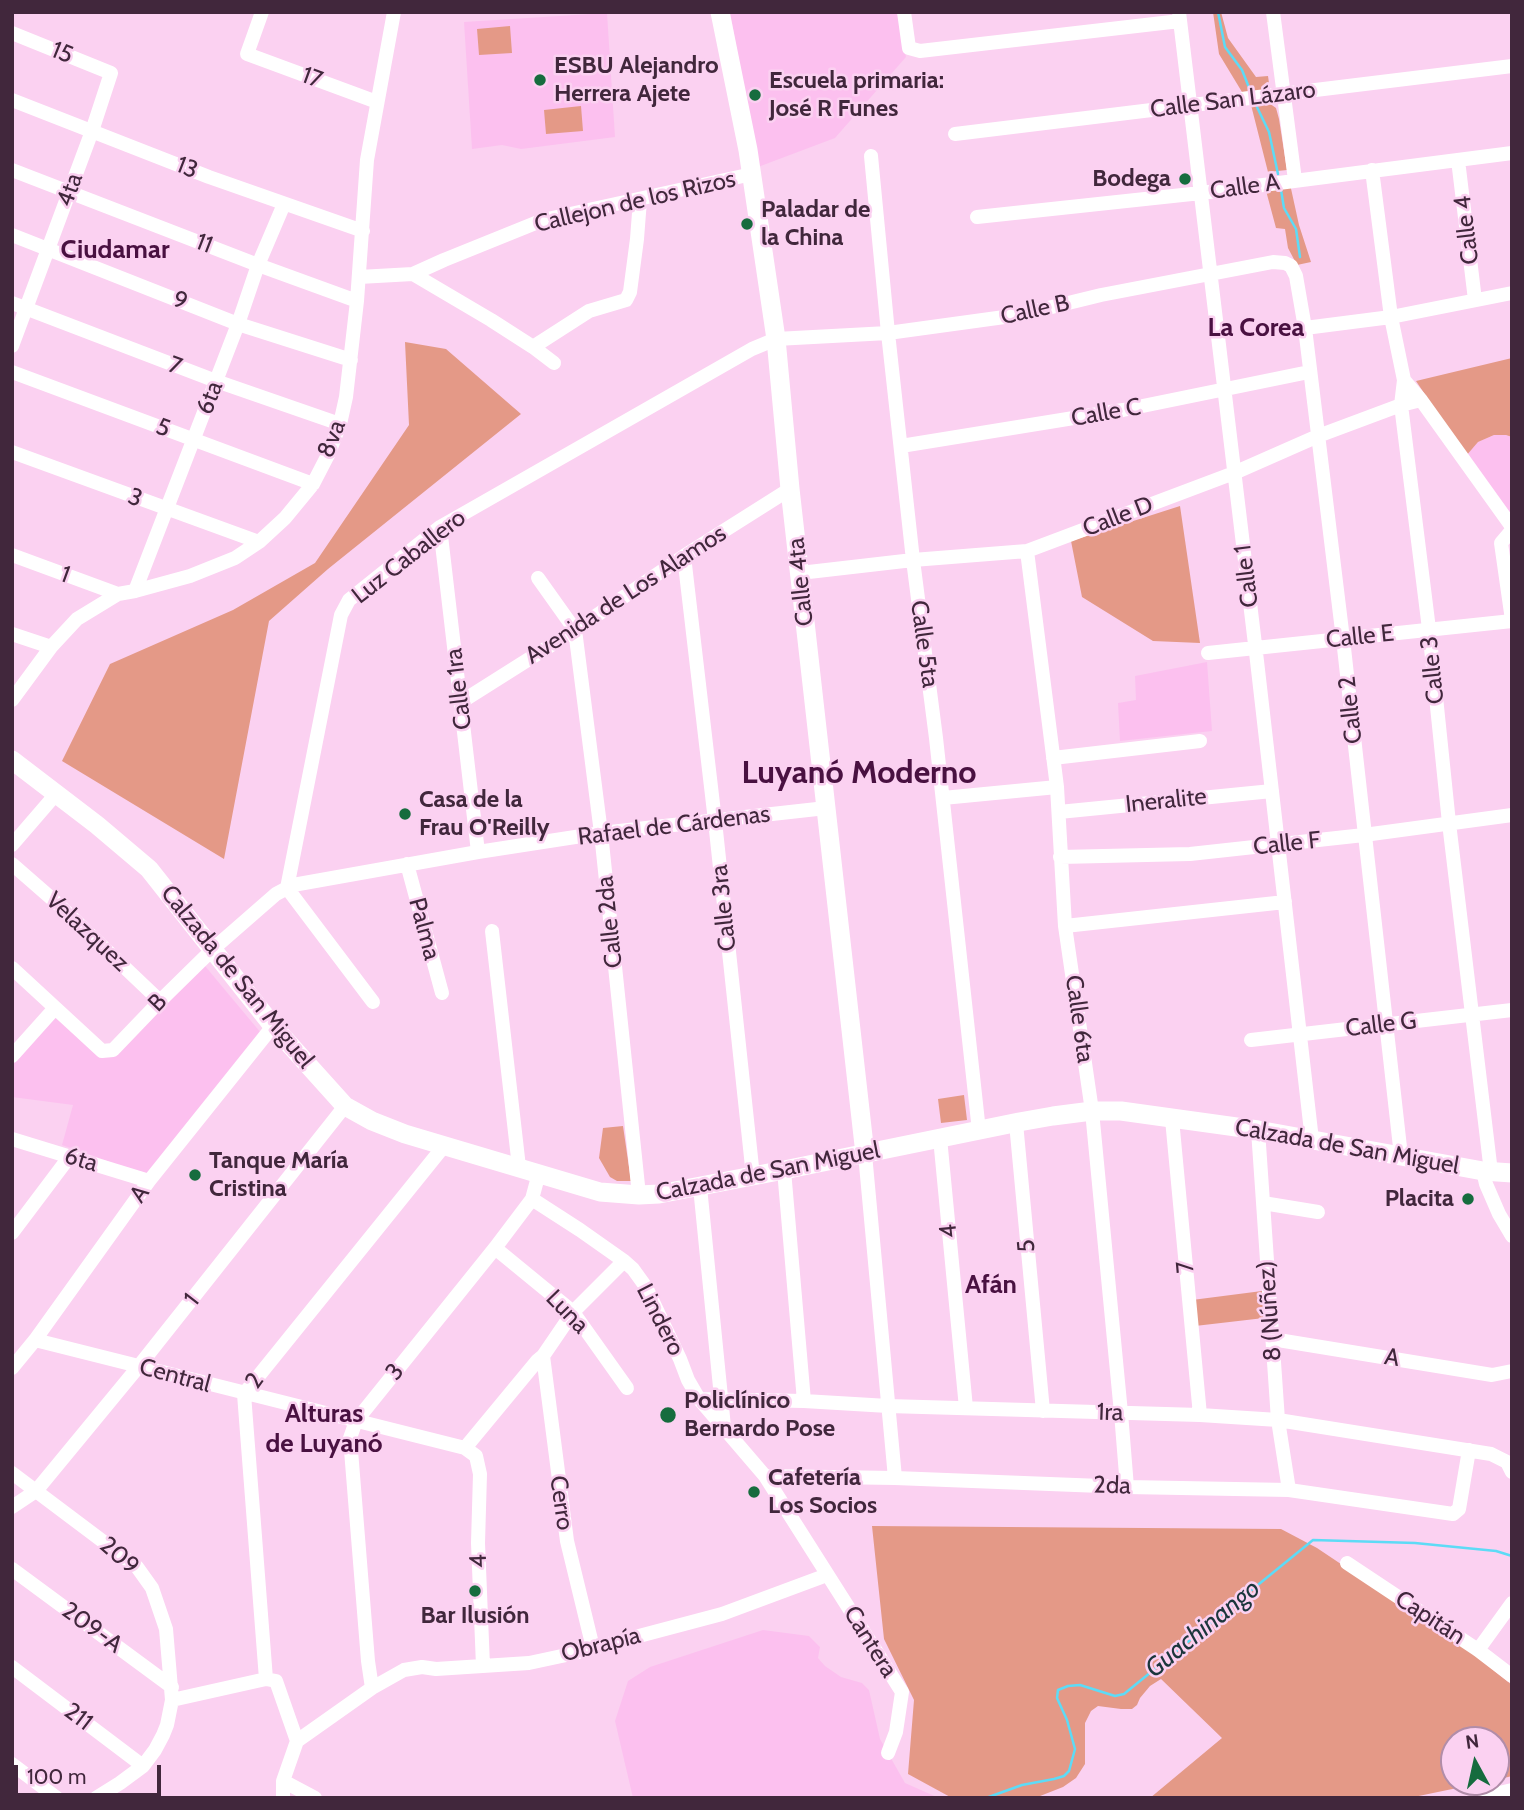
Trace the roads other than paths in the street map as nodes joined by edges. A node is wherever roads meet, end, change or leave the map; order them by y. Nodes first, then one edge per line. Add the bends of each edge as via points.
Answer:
1 (262, 12) edge
2 (394, 12) edge
3 (720, 12) edge
4 (904, 12) edge
5 (1273, 12) edge
6 (1180, 16) edge
7 (12, 33) edge
8 (1512, 66) edge
9 (111, 73) joint
10 (1284, 94) junction
11 (12, 100) edge
12 (377, 102) junction
13 (1190, 105) junction
14 (92, 131) junction
15 (955, 134) dead end
16 (1512, 153) edge
17 (871, 156) dead end
18 (1458, 160) junction
19 (12, 170) edge
20 (1372, 170) junction
21 (752, 174) junction
22 (1295, 180) junction
23 (69, 192) junction
24 (1201, 192) junction
25 (640, 200) junction
26 (284, 204) junction
27 (977, 217) dead end
28 (363, 231) junction
29 (12, 235) edge
30 (49, 249) junction
31 (258, 265) junction
32 (1291, 266) joint
33 (414, 274) junction
34 (1210, 275) junction
35 (359, 277) junction
36 (1512, 293) edge
37 (1475, 300) junction
38 (357, 301) junction
39 (12, 303) edge
40 (27, 309) junction
41 (1391, 317) junction
42 (238, 324) junction
43 (1305, 328) junction
44 (888, 332) junction
45 (776, 339) junction
46 (12, 345) edge
47 (533, 347) junction
48 (351, 360) junction
49 (554, 363) dead end
50 (12, 372) edge
51 (1309, 372) junction
52 (1404, 380) junction
53 (216, 381) junction
54 (1224, 390) junction
55 (1421, 400) junction
56 (1401, 405) junction
57 (340, 424) junction
58 (1318, 436) junction
59 (194, 440) junction
60 (901, 446) junction
61 (12, 452) edge
62 (1234, 473) junction
63 (313, 484) junction
64 (790, 489) junction
65 (167, 510) junction
66 (440, 527) junction
67 (1512, 529) edge
68 (259, 542) junction
69 (1027, 551) junction
70 (12, 555) edge
71 (684, 556) junction
72 (912, 560) junction
73 (800, 573) junction
74 (538, 578) dead end
75 (135, 591) junction
76 (118, 594) junction
77 (1512, 621) edge
78 (1429, 629) junction
79 (575, 630) junction
80 (12, 634) edge
81 (1343, 639) junction
82 (51, 647) junction
83 (1255, 649) junction
84 (1208, 653) dead end
85 (12, 700) edge
86 (461, 702) junction
87 (1200, 741) dead end
88 (1053, 758) junction
89 (12, 760) edge
90 (1057, 787) junction
91 (1272, 790) junction
92 (57, 794) junction
93 (943, 798) junction
94 (826, 808) junction
95 (1059, 812) junction
96 (1512, 815) edge
97 (715, 821) junction
98 (1449, 823) junction
99 (601, 833) junction
100 (1364, 835) junction
101 (12, 845) edge
102 (1278, 845) junction
103 (478, 852) junction
104 (1060, 857) junction
105 (12, 864) edge
106 (407, 864) junction
107 (287, 888) junction
108 (1285, 902) junction
109 (1065, 926) junction
110 (492, 931) dead end
111 (213, 949) junction
112 (12, 968) edge
113 (442, 993) dead end
114 (160, 1001) junction
115 (373, 1002) dead end
116 (55, 1008) junction
117 (1512, 1010) edge
118 (1473, 1014) junction
119 (1387, 1024) junction
120 (273, 1026) junction
121 (1300, 1035) junction
122 (1251, 1040) dead end
123 (12, 1056) edge
124 (345, 1106) junction
125 (1092, 1111) junction
126 (1172, 1119) junction
127 (1016, 1123) junction
128 (979, 1130) junction
129 (1258, 1130) junction
130 (940, 1138) junction
131 (12, 1139) edge
132 (1312, 1140) junction
133 (444, 1146) junction
134 (865, 1154) junction
135 (70, 1156) junction
136 (1401, 1156) junction
137 (519, 1167) junction
138 (784, 1170) junction
139 (1487, 1171) junction
140 (539, 1173) junction
141 (1512, 1173) edge
142 (753, 1176) junction
143 (149, 1181) junction
144 (700, 1187) junction
145 (639, 1195) junction
146 (532, 1199) junction
147 (1263, 1203) junction
148 (1318, 1212) dead end
149 (12, 1233) edge
150 (1512, 1236) edge
151 (495, 1248) junction
152 (624, 1261) junction
153 (573, 1312) junction
154 (1272, 1339) junction
155 (35, 1340) junction
156 (543, 1356) junction
157 (139, 1366) junction
158 (12, 1368) edge
159 (1512, 1371) edge
160 (627, 1388) dead end
161 (244, 1394) junction
162 (699, 1399) junction
163 (722, 1399) junction
164 (804, 1401) junction
165 (888, 1406) junction
166 (966, 1408) junction
167 (1042, 1411) junction
168 (1121, 1413) junction
169 (1200, 1415) junction
170 (1278, 1420) junction
171 (356, 1421) junction
172 (724, 1427) junction
173 (1469, 1450) junction
174 (471, 1452) junction
175 (1512, 1472) edge
176 (12, 1473) edge
177 (765, 1476) junction
178 (895, 1478) junction
179 (1127, 1487) junction
180 (1289, 1490) junction
181 (36, 1491) junction
182 (12, 1507) edge
183 (1347, 1563) dead end
184 (12, 1569) edge
185 (827, 1575) junction
186 (1512, 1603) edge
187 (593, 1648) junction
188 (1478, 1650) junction
189 (483, 1666) junction
190 (12, 1667) edge
191 (1512, 1676) edge
192 (271, 1680) junction
193 (372, 1688) junction
194 (172, 1693) junction
195 (297, 1741) junction
196 (888, 1753) dead end
197 (12, 1764) edge
198 (143, 1766) junction
199 (282, 1781) junction
200 (1512, 1790) edge
201 (57, 1798) edge
202 (96, 1798) edge
203 (283, 1798) edge
204 (315, 1798) edge
205 (1478, 1798) edge

1 - 12 street, 17 via 247,54
2 - 12 street, 8va
3 - 21 main road, Calle 4ta
4 - 6 street via 909,48 920,51
5 - 10 street
6 - 13 street, Calle 1
7 - 9 street, 15
8 - 10 street, Calle San Lázaro
9 - 14 street, 4ta
10 - 13 street, Calle San Lázaro
10 - 22 street
11 - 14 street, 13
12 - 28 street, 8va via 367,160
13 - 15 street, Calle San Lázaro
13 - 24 street, Calle 1
14 - 23 street, 4ta
14 - 26 street, 13
16 - 18 street, Calle A
17 - 44 street, Calle 5ta
18 - 20 street, Calle A
18 - 37 street, Calle 4
19 - 23 street, 11
20 - 22 street, Calle A
20 - 41 street, Calle 3
21 - 25 street, Callejon de los Rizos
21 - 45 main road, Calle 4ta
22 - 24 street, Calle A
23 - 30 street, 4ta
23 - 31 street, 11
24 - 27 street, Calle A
24 - 34 street, Calle 1
25 - 33 street, Callejon de los Rizos via 543,220
25 - 47 street via 626,300 589,311
26 - 28 street, 13
26 - 31 street, 6ta
28 - 35 street, 8va
29 - 30 street, 9
30 - 40 street, 4ta
30 - 42 street, 9
31 - 38 street, 11
31 - 42 street, 6ta
32 - 34 street, Calle B via 1273,262
32 - 43 street, Calle 2
33 - 35 street, Callejon de los Rizos
33 - 47 street
34 - 44 street, Calle B via 1019,315
34 - 54 street, Calle 1
35 - 38 street, 8va
36 - 37 street
37 - 41 street
38 - 48 street, 8va
39 - 40 street, 7
40 - 46 street, 4ta
40 - 53 street, 7
41 - 43 street
41 - 52 street, Calle 3
42 - 48 street, 9
42 - 53 street, 6ta
43 - 51 street, Calle 2
44 - 45 street, Calle B
44 - 60 street, Calle 5ta
45 - 64 main road, Calle 4ta
45 - 66 street, Luz Caballero
47 - 49 street
48 - 57 street, 8va
50 - 59 street, 5
51 - 54 street, Calle C
51 - 58 street, Calle 2
52 - 55 street
52 - 56 street, Calle 3
53 - 57 street, 7
53 - 59 street, 6ta
54 - 60 street, Calle C
54 - 62 street, Calle 1
55 - 56 street, Calle D
55 - 67 street
56 - 58 street, Calle D
56 - 78 street, Calle 3
57 - 63 street, 8va
58 - 62 street, Calle D
58 - 81 street, Calle 2
59 - 63 street, 5
59 - 65 street, 6ta
60 - 72 street, Calle 5ta
61 - 65 street, 3
62 - 69 street, Calle D
62 - 83 street, Calle 1
63 - 68 street, 8va
64 - 71 street, Avenida de Los Alamos
64 - 73 main road, Calle 4ta
65 - 68 street, 3
65 - 75 street, 6ta
66 - 86 street, Calle 1ra
66 - 107 street, Luz Caballero via 349,600 341,615
67 - 77 street via 1501,544
68 - 75 street, 8va via 235,558 190,576
69 - 72 street, Calle D
69 - 88 street, Calle 6ta
70 - 76 street, 1
71 - 79 street, Avenida de Los Alamos
71 - 97 street, Calle 3ra
72 - 73 street, Calle D
72 - 93 street, Calle 5ta
73 - 94 main road, Calle 4ta
74 - 79 street, Calle 2da
75 - 76 street, 8va
76 - 82 street, 8va via 77,619
77 - 78 street, Calle E
78 - 81 street, Calle E
78 - 98 street, Calle 3
79 - 86 street, Avenida de Los Alamos
79 - 99 street, Calle 2da
80 - 82 street
81 - 83 street, Calle E
81 - 100 street, Calle 2
82 - 85 street, 8va
83 - 84 street, Calle E
83 - 91 street, Calle 1
86 - 103 street, Calle 1ra
87 - 88 street
88 - 90 street, Calle 6ta
89 - 92 main road, Calzada de San Miguel
90 - 93 street
90 - 95 street, Calle 6ta
91 - 95 street, Ineralite
91 - 102 street, Calle 1
92 - 101 street
92 - 111 main road, Calzada de San Miguel via 149,869
93 - 128 street, Calle 5ta
94 - 97 street, Rafael de Cárdenas
94 - 134 main road, Calle 4ta
95 - 104 street, Calle 6ta
96 - 98 street, Calle F
97 - 99 street, Rafael de Cárdenas
97 - 142 street, Calle 3ra
98 - 100 street, Calle F
98 - 118 street, Calle 3
99 - 103 street, Rafael de Cárdenas
99 - 145 street, Calle 2da
100 - 102 street, Calle F
100 - 119 street, Calle 2
102 - 104 street, Calle F via 1191,854
102 - 108 street, Calle 1
103 - 106 street, Rafael de Cárdenas
104 - 109 street, Calle 6ta
105 - 114 street, Velazquez
106 - 107 street, Rafael de Cárdenas
106 - 113 street, Palma
107 - 111 street, Rafael de Cárdenas
107 - 115 street
108 - 109 street
108 - 121 street, Calle 1
109 - 125 street, Calle 6ta
110 - 137 street
111 - 114 street, B
111 - 120 main road, Calzada de San Miguel
112 - 116 street
114 - 116 street, B via 113,1050 102,1051
116 - 123 street
117 - 118 street, Calle G
118 - 119 street, Calle G
118 - 139 street, Calle 3
119 - 121 street, Calle G
119 - 136 street, Calle 2
120 - 124 main road, Calzada de San Miguel
120 - 143 street, A
121 - 122 street, Calle G
121 - 132 street, Calle 1
124 - 133 main road, Calzada de San Miguel via 383,1126
124 - 157 street, 1
125 - 126 main road, Calzada de San Miguel
125 - 127 main road, Calzada de San Miguel
125 - 168 street, Calle 6ta
126 - 129 main road, Calzada de San Miguel
126 - 169 street, 7
127 - 128 main road, Calzada de San Miguel
127 - 167 street, 5
128 - 130 main road, Calzada de San Miguel
129 - 132 main road, Calzada de San Miguel
129 - 147 street, 8 (Núñez)
130 - 134 main road, Calzada de San Miguel
130 - 166 street, 4
131 - 135 street, 6ta
132 - 136 main road, Calzada de San Miguel
133 - 137 main road, Calzada de San Miguel
133 - 161 street, 2
134 - 138 main road, Calzada de San Miguel
134 - 165 street
135 - 143 street, 6ta
135 - 149 street
136 - 139 main road, Calzada de San Miguel
137 - 140 main road, Calzada de San Miguel
138 - 142 main road, Calzada de San Miguel
138 - 164 street
139 - 141 main road, Calzada de San Miguel
139 - 150 street, Calle 3 via 1486,1184
140 - 145 main road, Calzada de San Miguel via 600,1192
140 - 146 street, 3
142 - 144 main road, Calzada de San Miguel
143 - 155 street, A
144 - 145 main road, Calzada de San Miguel
144 - 163 street
146 - 151 street, 3
146 - 152 street, Lindero
147 - 148 street
147 - 154 street, 8 (Núñez)
151 - 153 street, Luna
151 - 171 street, 3
152 - 153 street
152 - 162 street, Lindero via 646,1287
153 - 156 street
153 - 160 street, Luna
154 - 159 street, A via 1492,1375
154 - 170 street, 8 (Núñez)
155 - 157 street, Central
155 - 158 street, A
156 - 174 street
156 - 187 street, Cerro via 566,1541
157 - 161 street, Central
157 - 181 street, 1
161 - 171 street, Central
161 - 192 street, 2
162 - 163 street, 1ra
162 - 172 street, Lindero
163 - 164 street, 1ra
163 - 172 street
164 - 165 street, 1ra
165 - 166 street, 1ra
165 - 178 street
166 - 167 street, 1ra
167 - 168 street, 1ra
168 - 169 street, 1ra
168 - 179 street, Calle 6ta
169 - 170 street, 1ra
170 - 173 street, 1ra
170 - 180 street, 8 (Núñez)
171 - 174 street, Central
171 - 193 street via 350,1438
172 - 177 street, Lindero
173 - 175 street, 1ra via 1507,1462
173 - 180 street, 2da via 1460,1509 1453,1514
174 - 189 street, 4 via 480,1474
176 - 181 street
177 - 178 street, 2da
177 - 185 street, Lindero
178 - 179 street, 2da
179 - 180 street, 2da
181 - 182 street, 1
181 - 194 street, 209 via 138,1567 152,1588 166,1629
183 - 188 street, Capitán
184 - 194 street, 209-A
185 - 187 street, Obrapía via 722,1614
185 - 196 street, Cantera via 902,1692
186 - 188 street
187 - 189 street, Obrapía via 529,1663
188 - 191 street, Capitán
189 - 193 street, Obrapía via 404,1670
190 - 198 street, 211
192 - 194 street
192 - 195 street, 2
193 - 195 street, Obrapía
194 - 198 street via 167,1725
195 - 199 street
197 - 201 street
198 - 202 street
199 - 203 street
199 - 204 street
200 - 205 street

